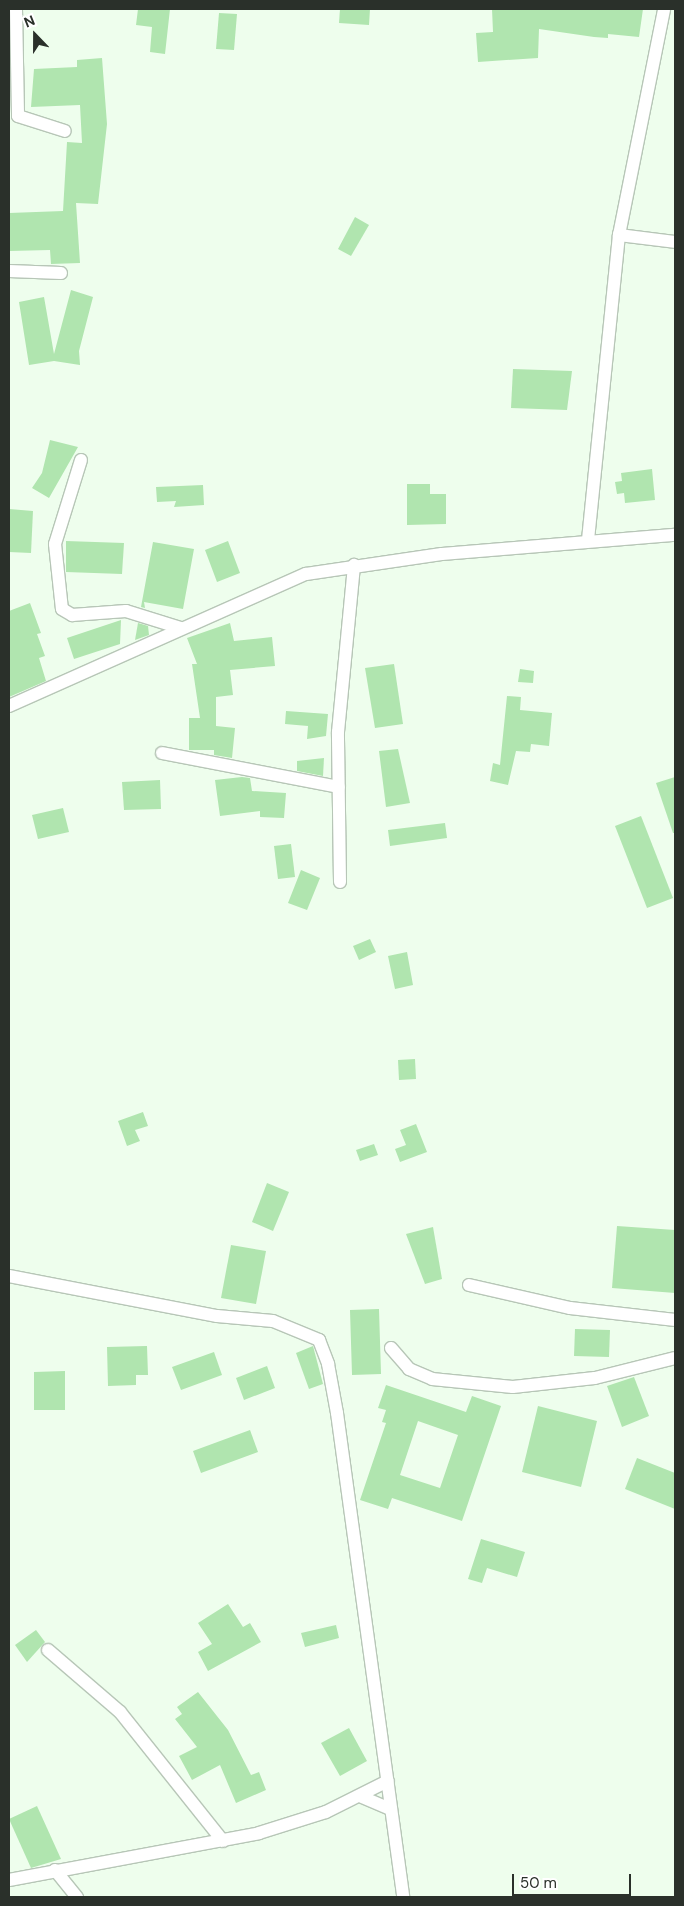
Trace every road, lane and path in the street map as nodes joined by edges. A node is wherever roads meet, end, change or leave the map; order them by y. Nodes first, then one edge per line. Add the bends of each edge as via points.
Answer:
1 (16, 9) edge
2 (664, 9) edge
3 (65, 131) dead end
4 (619, 235) junction
5 (675, 242) edge
6 (9, 271) edge
7 (61, 273) dead end
8 (81, 460) dead end
9 (675, 534) edge
10 (588, 540) junction
11 (354, 565) junction
12 (180, 628) junction
13 (9, 706) edge
14 (162, 753) dead end
15 (340, 787) junction
16 (340, 882) dead end
17 (9, 1276) edge
18 (470, 1285) dead end
19 (675, 1320) edge
20 (392, 1348) dead end
21 (675, 1358) edge
22 (48, 1650) dead end
23 (388, 1781) junction
24 (362, 1797) junction
25 (390, 1809) junction
26 (223, 1841) junction
27 (55, 1870) junction
28 (9, 1880) edge
29 (77, 1897) edge
30 (402, 1897) edge

1 - 3 street via 18,116
2 - 4 street
4 - 5 street
4 - 10 street
6 - 7 street
8 - 12 street via 55,544 62,608 72,615 142,613
9 - 10 street
10 - 11 street
11 - 12 street via 306,574
11 - 15 street via 338,732
12 - 13 street
14 - 15 street
15 - 16 street
17 - 23 street via 216,1316 273,1321 319,1340 328,1364 337,1413
18 - 19 street via 570,1308
20 - 21 street via 409,1369 432,1379 513,1387 595,1378
22 - 26 street via 120,1712
23 - 24 street
23 - 25 street
24 - 25 street
24 - 26 street
25 - 30 street
26 - 27 street
27 - 28 street
27 - 29 street

